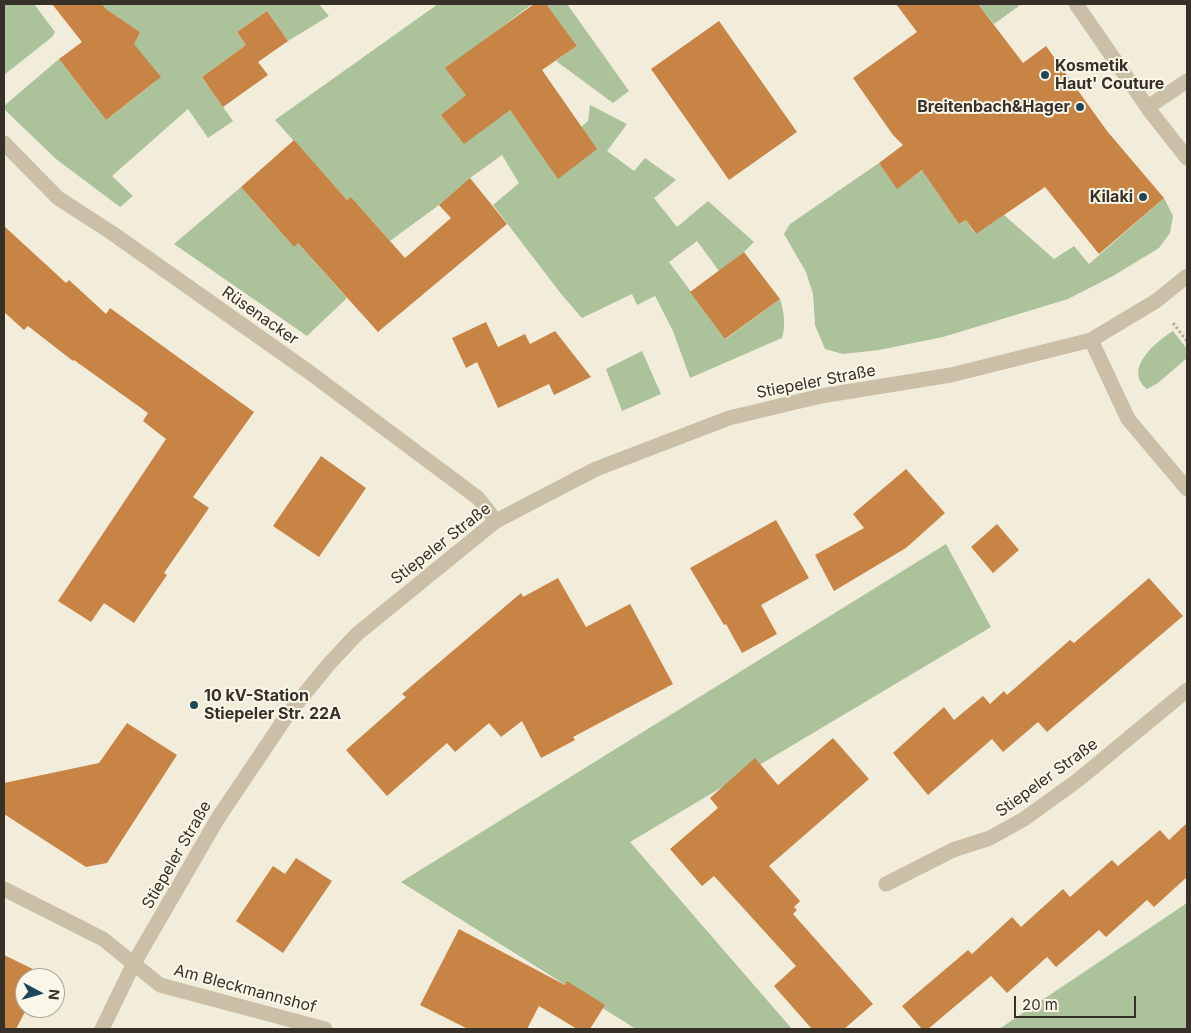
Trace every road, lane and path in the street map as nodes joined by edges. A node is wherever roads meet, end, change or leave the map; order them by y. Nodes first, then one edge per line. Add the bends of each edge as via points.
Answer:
1 (1076, 4) edge
2 (1187, 81) edge
3 (1148, 107) junction
4 (4, 143) edge
5 (1187, 158) edge
6 (1187, 276) edge
7 (1092, 340) junction
8 (1187, 489) edge
9 (496, 521) junction
10 (1187, 690) edge
11 (886, 884) dead end
12 (4, 889) edge
13 (134, 963) junction
14 (102, 1029) edge
15 (325, 1029) edge

1 - 3 street
2 - 3 street
3 - 5 street
4 - 9 street, Rüsenacker via 58,198 308,372 478,498
6 - 7 street, Stiepeler Straße via 1156,301
7 - 8 street via 1128,418
7 - 9 street, Stiepeler Straße via 950,374 821,396 729,418 596,470
9 - 13 street, Stiepeler Straße via 357,634 288,714 218,818
10 - 11 street, Stiepeler Straße via 1078,780 1024,819 990,838 953,850
12 - 13 street, Am Bleckmannshof via 103,939
13 - 14 street, Stiepeler Straße
13 - 15 street, Am Bleckmannshof via 160,985

